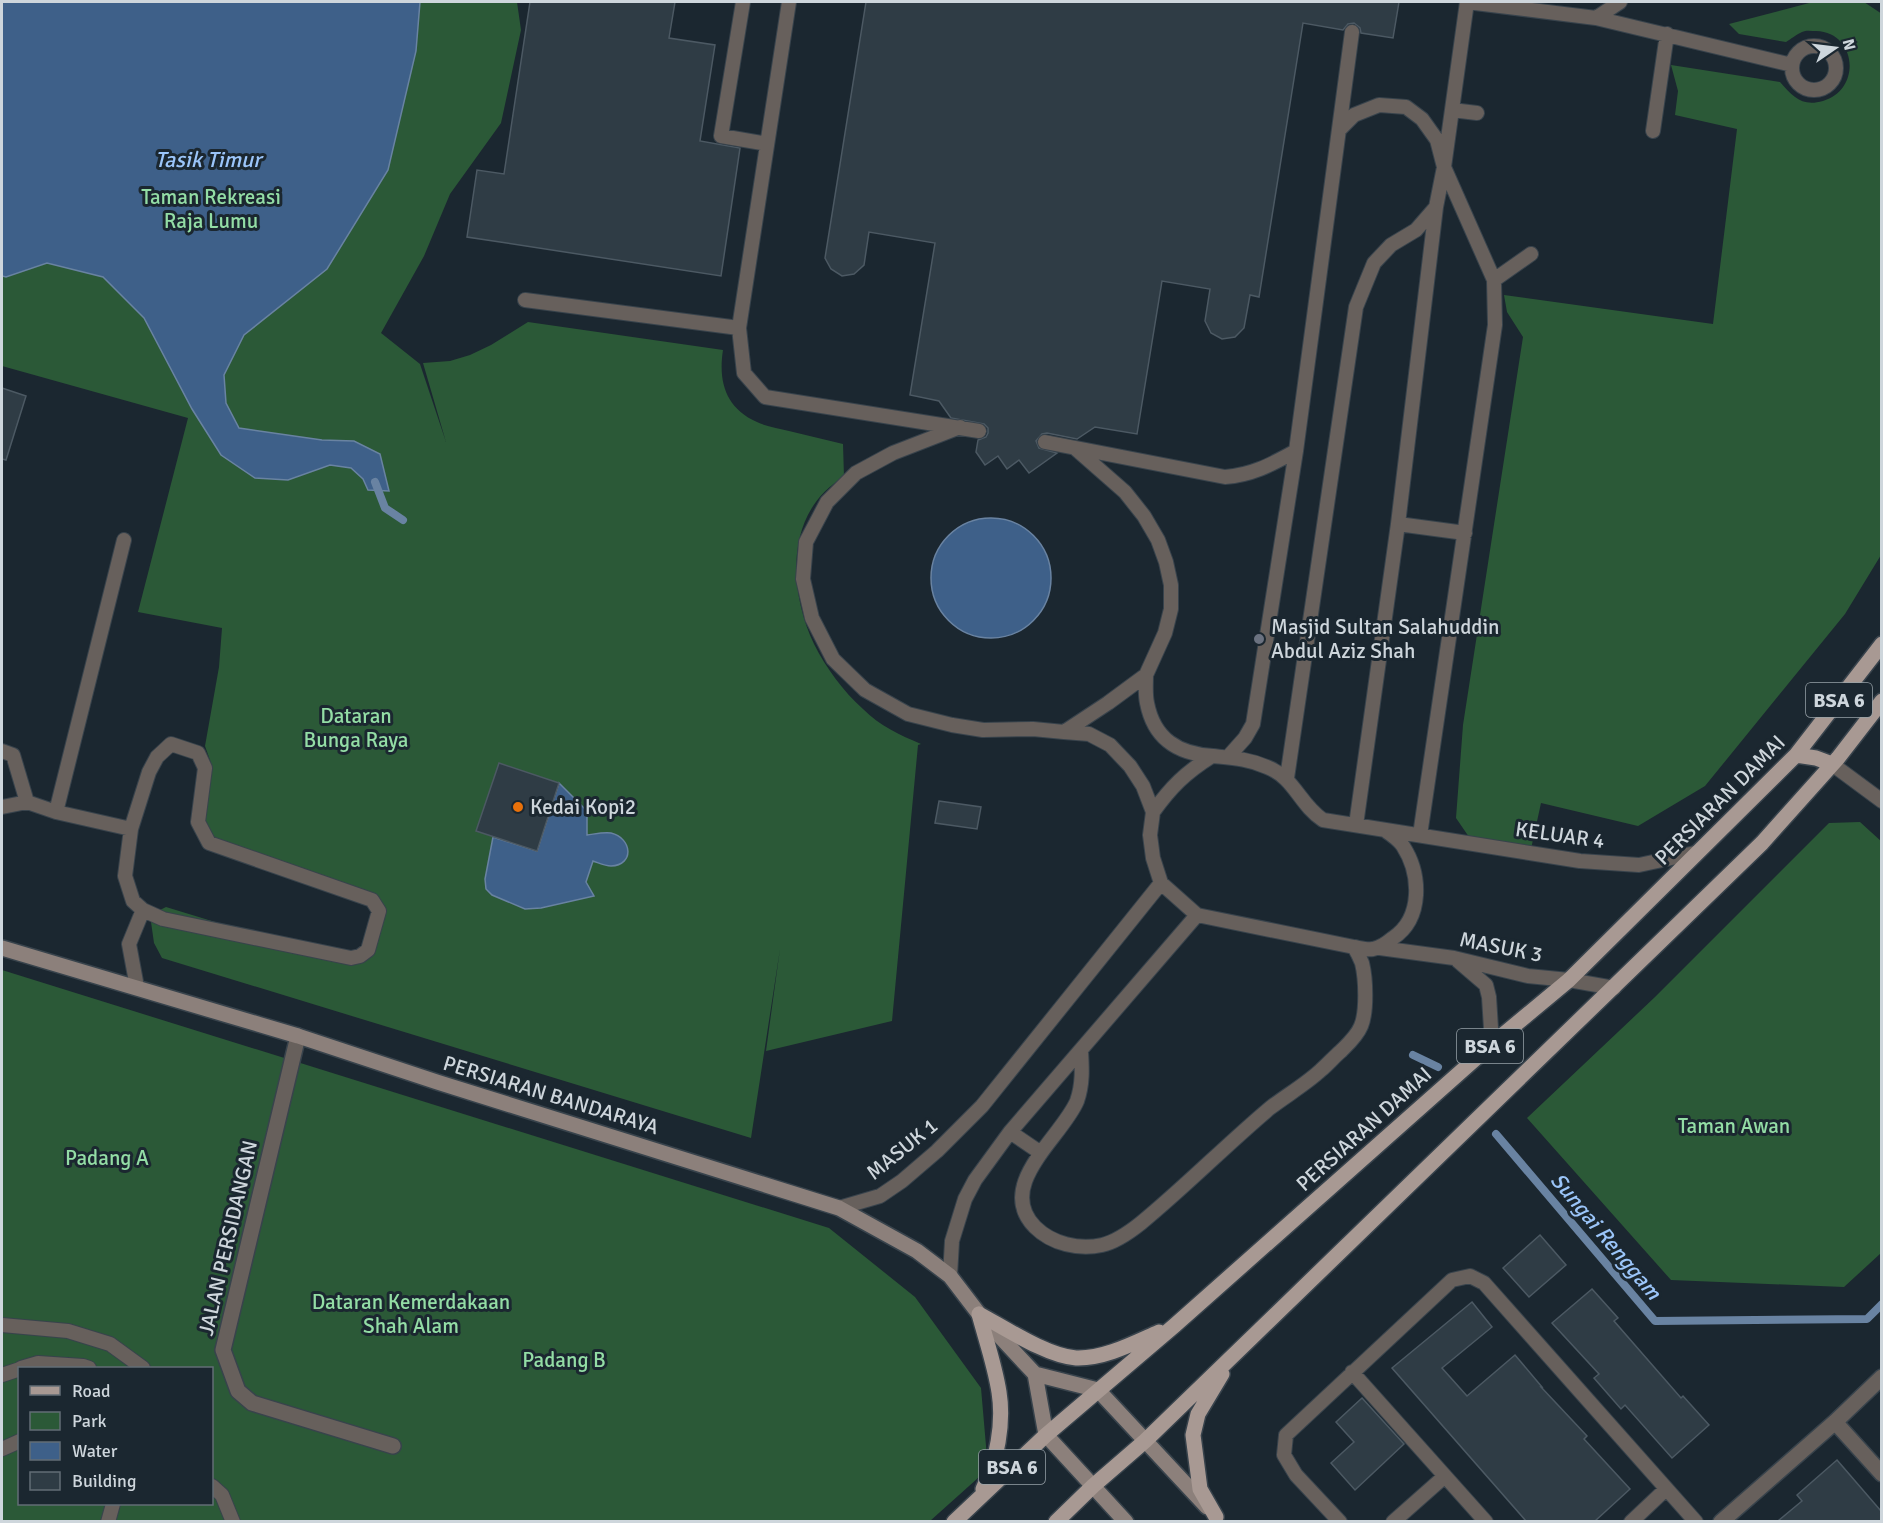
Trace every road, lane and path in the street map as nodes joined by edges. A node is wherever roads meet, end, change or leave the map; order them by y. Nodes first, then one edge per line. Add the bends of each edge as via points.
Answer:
1 (743, 2) edge
2 (789, 2) edge
3 (1467, 2) edge
4 (1620, 2) edge
5 (1596, 18) junction
6 (1352, 32) dead end
7 (1667, 34) junction
8 (1792, 65) dead end
9 (1452, 110) junction
10 (1478, 113) dead end
11 (1339, 130) junction
12 (1653, 131) dead end
13 (767, 144) junction
14 (1444, 167) junction
15 (1436, 207) junction
16 (1531, 254) dead end
17 (1494, 280) junction
18 (525, 300) dead end
19 (739, 328) junction
20 (960, 427) junction
21 (979, 431) dead end
22 (1045, 442) dead end
23 (1076, 449) junction
24 (1296, 450) junction
25 (1398, 524) junction
26 (1465, 533) junction
27 (124, 540) dead end
28 (1881, 644) edge
29 (1146, 675) junction
30 (1881, 701) edge
31 (1064, 732) junction
32 (2, 751) edge
33 (1796, 755) junction
34 (1212, 756) junction
35 (1228, 757) junction
36 (1832, 764) junction
37 (1287, 778) junction
38 (1881, 801) edge
39 (27, 802) junction
40 (2, 807) edge
41 (56, 812) junction
42 (1153, 812) junction
43 (1356, 825) junction
44 (131, 829) junction
45 (1384, 829) junction
46 (1420, 835) junction
47 (1695, 854) junction
48 (1161, 883) junction
49 (143, 910) junction
50 (1197, 915) junction
51 (1354, 947) junction
52 (2, 948) edge
53 (1380, 948) junction
54 (1454, 958) junction
55 (1569, 980) junction
56 (137, 987) junction
57 (1614, 988) junction
58 (298, 1036) junction
59 (1491, 1044) junction
60 (1081, 1051) junction
61 (1010, 1132) junction
62 (1041, 1153) junction
63 (839, 1208) junction
64 (950, 1276) junction
65 (979, 1314) junction
66 (2, 1325) edge
67 (1174, 1326) junction
68 (1232, 1356) junction
69 (26, 1367) edge
70 (86, 1367) edge
71 (141, 1367) edge
72 (18, 1370) edge
73 (1352, 1372) junction
74 (1035, 1374) junction
75 (2, 1375) edge
76 (1881, 1377) edge
77 (1098, 1390) junction
78 (1835, 1422) junction
79 (1046, 1435) junction
80 (1146, 1441) junction
81 (18, 1442) edge
82 (393, 1446) dead end
83 (2, 1449) edge
84 (1881, 1474) edge
85 (1445, 1476) junction
86 (1093, 1486) junction
87 (213, 1487) edge
88 (1666, 1489) junction
89 (978, 1499) junction
90 (112, 1505) edge
91 (1218, 1519) edge
92 (108, 1521) edge
93 (233, 1521) edge
94 (954, 1521) edge
95 (1056, 1521) edge
96 (1125, 1521) edge
97 (1340, 1521) edge
98 (1393, 1521) edge
99 (1486, 1521) edge
100 (1631, 1521) edge
101 (1696, 1521) edge
102 (1720, 1521) edge

1 - 13 lane via 721,136
2 - 13 lane
3 - 5 lane
3 - 9 lane
4 - 5 lane
5 - 7 lane
6 - 11 lane
7 - 8 lane
7 - 12 lane
9 - 10 lane
9 - 14 lane
11 - 14 lane via 1354,115 1379,105 1406,107 1422,119 1437,140
11 - 24 lane
13 - 19 lane
14 - 15 lane
14 - 17 lane
15 - 25 lane
15 - 37 lane via 1416,230 1374,263 1356,307
16 - 17 lane
17 - 26 lane via 1495,325
18 - 19 lane
19 - 20 lane via 744,373 765,397
20 - 21 lane
20 - 31 lane via 893,453 856,473 827,502 806,542 803,579 812,618 832,659 865,690 908,714 983,730
22 - 23 lane
23 - 24 lane via 1224,477 1258,471
23 - 29 lane via 1125,492 1144,516 1166,562 1171,585 1170,609 1165,633
24 - 35 lane via 1253,724
25 - 26 lane
25 - 43 lane
26 - 46 lane
27 - 41 lane
28 - 33 main road, PERSIARAN DAMAI / BSA 6
29 - 31 lane
29 - 34 lane via 1147,702 1154,724 1169,744 1185,752
30 - 36 main road, BSA 6
31 - 42 lane via 1089,734 1110,745 1130,765
32 - 39 lane via 13,755
33 - 36 main road
33 - 47 main road, PERSIARAN DAMAI / BSA 6
34 - 35 lane
34 - 42 lane via 1170,787
35 - 37 lane via 1250,760
36 - 38 lane
36 - 57 main road, BSA 6 via 1762,843
37 - 43 lane, KELUAR 4 via 1312,813 1323,820
39 - 40 lane
39 - 41 lane
41 - 44 lane
42 - 48 lane via 1150,835
43 - 45 lane, KELUAR 4
44 - 49 lane via 125,876 133,901
44 - 49 lane via 156,757 171,744 198,753 205,768 198,822 209,843 363,896 372,900 379,911 368,950 351,958 163,920
45 - 46 lane, KELUAR 4
45 - 53 lane via 1401,843 1409,857 1416,891 1409,924
46 - 47 lane, KELUAR 4 via 1580,861 1639,866
47 - 55 main road, PERSIARAN DAMAI / BSA 6
48 - 50 lane
48 - 63 lane, MASUK 1 via 982,1106 902,1181 880,1196
49 - 56 lane via 129,944
50 - 51 lane, MASUK 3
50 - 60 lane
51 - 53 lane, MASUK 3
51 - 62 lane via 1362,962 1364,1009 1361,1026 1349,1043 1140,1224 1104,1245 1064,1245 1049,1237 1029,1218 1022,1191
52 - 56 main road, PERSIARAN BANDARAYA
53 - 54 lane, MASUK 3
54 - 55 lane, MASUK 3 via 1528,976
54 - 59 lane via 1486,985
55 - 57 lane, MASUK 3
55 - 59 main road, PERSIARAN DAMAI / BSA 6
56 - 58 main road, PERSIARAN BANDARAYA
57 - 68 main road, BSA 6
58 - 63 main road, PERSIARAN BANDARAYA
58 - 82 street, JALAN PERSIDANGAN via 223,1350 238,1391 252,1403
59 - 67 main road, PERSIARAN DAMAI / BSA 6
60 - 61 lane
60 - 62 lane via 1083,1071 1077,1101
61 - 62 lane
61 - 64 lane via 965,1199 952,1241
63 - 64 main road, PERSIARAN BANDARAYA via 917,1251
64 - 65 main road, PERSIARAN BANDARAYA
65 - 67 main road via 1054,1354 1076,1358 1125,1347
65 - 74 main road, PERSIARAN BANDARAYA
65 - 89 main road via 999,1393 1000,1426 992,1471
66 - 71 lane via 68,1331 110,1344
67 - 77 main road, PERSIARAN DAMAI / BSA 6
68 - 80 main road, BSA 6
68 - 91 main road via 1198,1414 1193,1435 1200,1489
69 - 70 lane via 38,1363
72 - 75 lane
73 - 85 lane
73 - 88 lane via 1452,1280 1470,1276 1484,1283
73 - 97 lane via 1286,1435 1284,1455 1296,1475
74 - 77 main road
74 - 79 main road
76 - 78 street
77 - 79 main road, PERSIARAN DAMAI / BSA 6
77 - 80 main road
78 - 84 street
78 - 102 street
79 - 86 main road
79 - 89 main road, PERSIARAN DAMAI / BSA 6
80 - 86 main road, BSA 6
80 - 91 main road
81 - 83 lane
85 - 98 lane
85 - 99 lane
86 - 95 main road, BSA 6
86 - 96 main road
87 - 93 lane via 222,1495
88 - 100 lane
88 - 101 lane
89 - 94 main road, PERSIARAN DAMAI / BSA 6
90 - 92 lane

